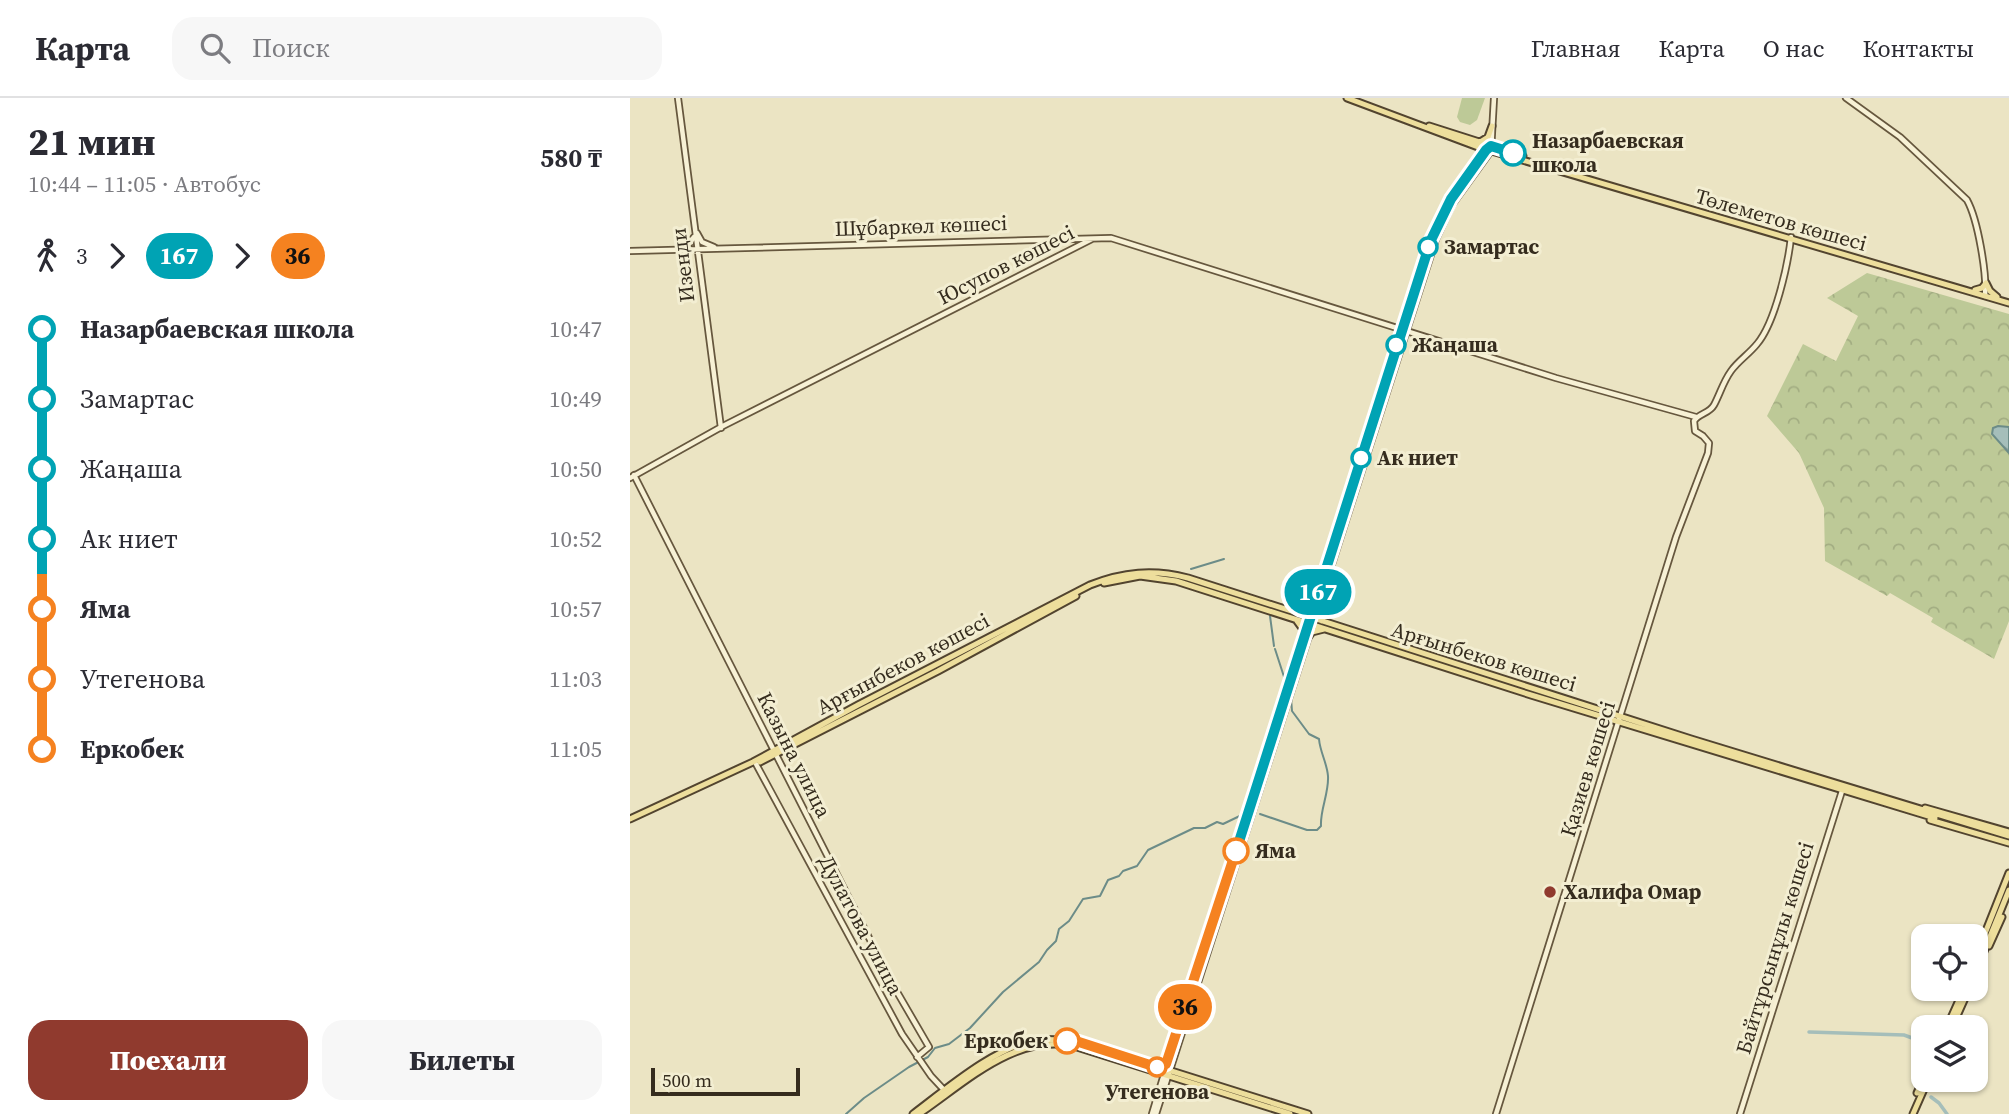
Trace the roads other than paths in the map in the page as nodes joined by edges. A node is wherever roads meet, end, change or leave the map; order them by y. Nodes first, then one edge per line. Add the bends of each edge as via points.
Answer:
1 (680, 98) edge
2 (1347, 98) edge
3 (1354, 98) edge
4 (1494, 98) edge
5 (1846, 98) edge
6 (1493, 126) junction
7 (1492, 135) junction
8 (1476, 145) junction
9 (1489, 149) junction
10 (1501, 151) junction
11 (1484, 158) junction
12 (696, 233) junction
13 (1099, 236) junction
14 (1791, 238) junction
15 (1067, 239) junction
16 (714, 248) junction
17 (1073, 248) junction
18 (682, 249) junction
19 (698, 249) junction
20 (630, 250) edge
21 (1829, 250) junction
22 (700, 266) junction
23 (1986, 283) junction
24 (1975, 290) junction
25 (1985, 295) junction
26 (1997, 297) junction
27 (2009, 302) edge
28 (1405, 329) junction
29 (1397, 345) junction
30 (1698, 416) junction
31 (721, 426) junction
32 (1370, 434) junction
33 (632, 477) edge
34 (1317, 603) junction
35 (1294, 616) junction
36 (1311, 621) junction
37 (1328, 626) junction
38 (1305, 632) junction
39 (1307, 639) junction
40 (1619, 719) junction
41 (774, 753) junction
42 (756, 764) junction
43 (1260, 783) junction
44 (1842, 791) junction
45 (1892, 803) junction
46 (630, 821) edge
47 (2009, 838) edge
48 (2009, 873) edge
49 (2009, 884) edge
50 (2009, 890) edge
51 (2009, 899) edge
52 (1988, 926) edge
53 (1988, 934) edge
54 (1988, 943) edge
55 (1988, 946) edge
56 (1108, 1054) junction
57 (917, 1057) junction
58 (1168, 1061) junction
59 (1156, 1067) junction
60 (1166, 1073) junction
61 (947, 1092) junction
62 (1920, 1092) edge
63 (1921, 1092) edge
64 (1228, 1093) junction
65 (913, 1114) edge
66 (919, 1114) edge
67 (1154, 1114) edge
68 (1290, 1114) edge
69 (1308, 1114) edge
70 (1496, 1114) edge
71 (1740, 1114) edge
72 (1911, 1114) edge

1 - 12 street, Изенди
2 - 8 main road, Төлеметов көшесі
3 - 8 main road, Төлеметов көшесі
4 - 6 street
5 - 23 street via 1900,137 1966,200
6 - 7 street
6 - 8 main road
7 - 9 street
7 - 10 main road
8 - 9 main road, Төлеметов көшесі
8 - 11 main road
9 - 10 main road, Төлеметов көшесі
9 - 11 street
10 - 11 main road
10 - 14 main road, Төлеметов көшесі
11 - 28 street via 1441,225
11 - 28 street via 1451,199 1436,227 1408,305
12 - 16 street
12 - 18 street
12 - 19 street, Изенди
13 - 15 street, Шұбаркөл көшесі
13 - 16 street, Шұбаркөл көшесі
13 - 17 street, Юсупов көшесі
13 - 28 street, Шұбаркөл көшесі via 1119,238
13 - 31 street, Юсупов көшесі
14 - 21 main road, Төлеметов көшесі
14 - 30 street via 1788,263 1766,330 1733,367 1714,406
15 - 16 street, Шұбаркөл көшесі
15 - 17 street
16 - 19 street, Шұбаркөл көшесі
16 - 22 street via 703,254
17 - 31 street, Юсупов көшесі
18 - 19 street, Шұбаркөл көшесі
18 - 20 street, Шұбаркөл көшесі
18 - 22 street
19 - 22 street, Изенди
21 - 24 main road, Төлеметов көшесі
21 - 25 main road, Төлеметов көшесі
22 - 31 street, Изенди
23 - 24 main road
23 - 25 street
23 - 26 main road
24 - 25 main road, Төлеметов көшесі
25 - 26 main road, Төлеметов көшесі
25 - 27 main road, Төлеметов көшесі
26 - 27 main road, Төлеметов көшесі
28 - 29 street
28 - 30 street, Шұбаркөл көшесі via 1556,378
29 - 32 street
29 - 32 street
30 - 40 street, Қазиев көшесі via 1693,426 1709,443 1708,453 1679,527
31 - 33 street, Юсупов көшесі
32 - 34 street
32 - 34 street
33 - 41 street, Казына улица via 693,587
34 - 35 main road
34 - 36 street
34 - 37 main road via 1319,618
35 - 36 main road, Арғынбеков көшесі
35 - 38 main road
35 - 41 main road, Арғынбеков көшесі via 1232,595 1153,577 1094,585
36 - 37 main road, Арғынбеков көшесі
36 - 38 street
36 - 39 street
37 - 39 main road
37 - 40 main road, Арғынбеков көшесі via 1468,676
38 - 43 street
39 - 43 street
40 - 44 main road, Арғынбеков көшесі
40 - 45 main road, Арғынбеков көшесі
40 - 70 street, Қазиев көшесі
41 - 42 main road
41 - 46 main road
41 - 57 street, Казына улица via 929,1047
42 - 46 main road
42 - 57 street, Дулатова улица
43 - 58 street
43 - 60 street
44 - 45 main road, Арғынбеков көшесі
44 - 71 street, Байтұрсынұлы көшесі
45 - 47 main road, Арғынбеков көшесі
48 - 52 main road
49 - 53 main road
50 - 54 main road
51 - 55 main road
56 - 59 main road
56 - 60 main road
56 - 61 main road via 1056,1043 1015,1049
57 - 61 street, Дулатова улица
58 - 59 main road
58 - 60 street
59 - 60 main road
60 - 64 main road
60 - 67 street
61 - 65 main road
61 - 66 main road
62 - 72 main road
63 - 72 main road
64 - 68 main road
64 - 69 main road

